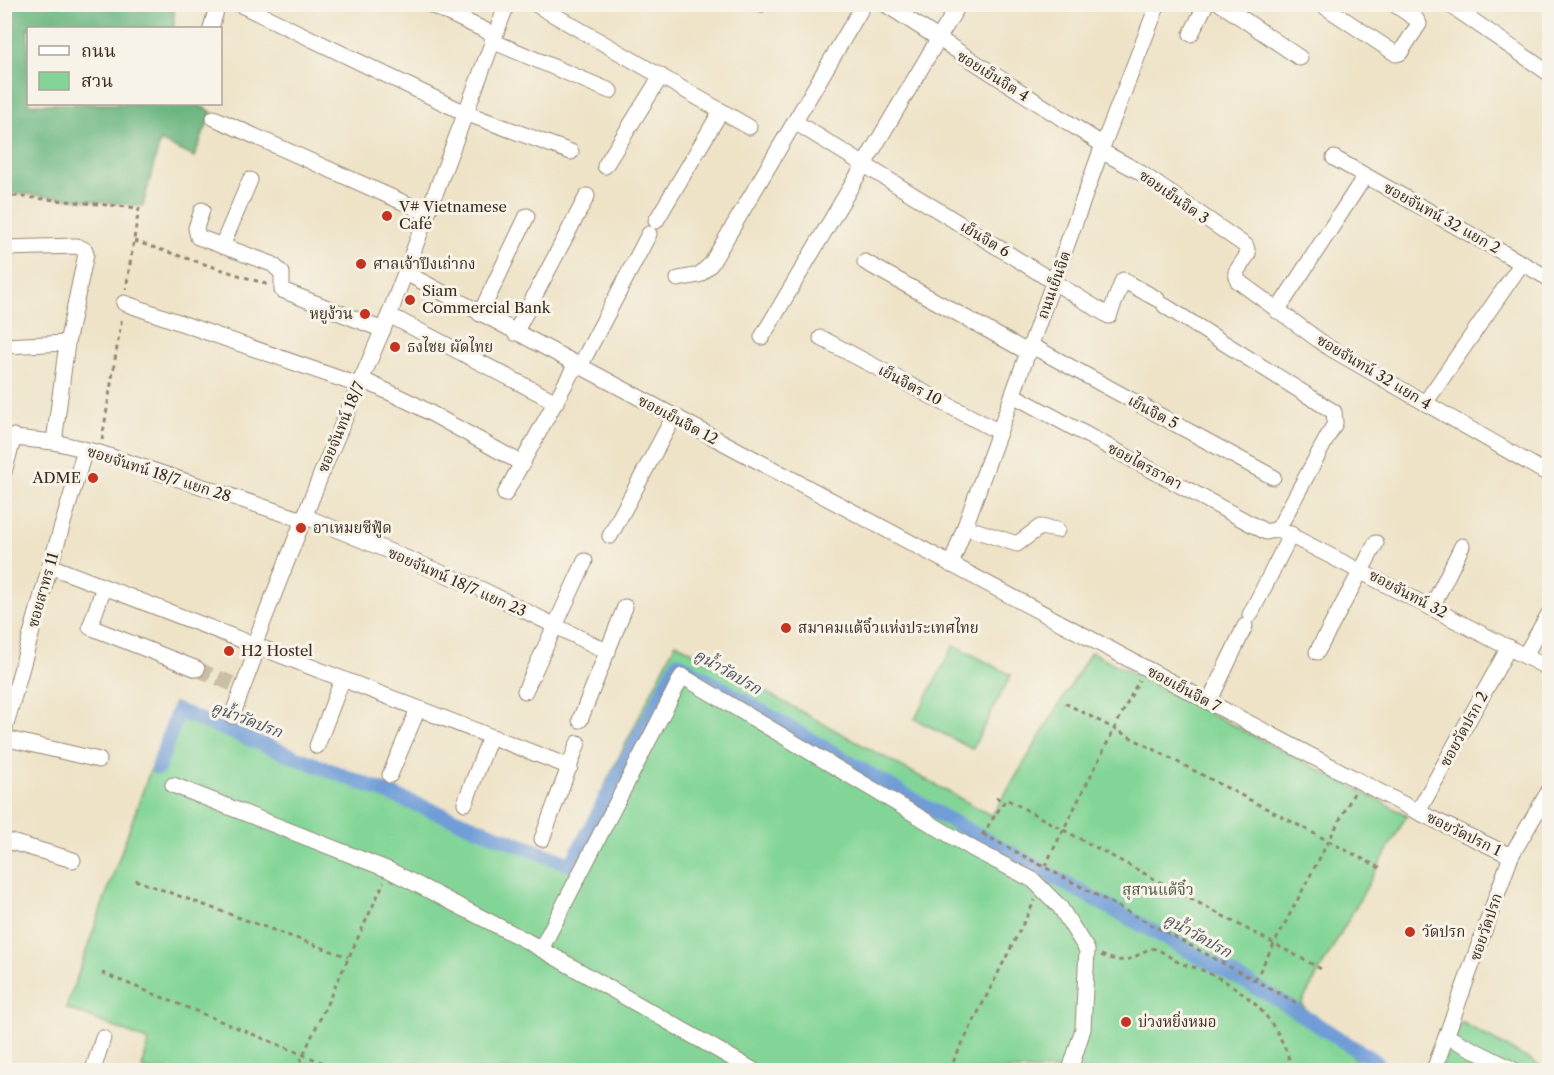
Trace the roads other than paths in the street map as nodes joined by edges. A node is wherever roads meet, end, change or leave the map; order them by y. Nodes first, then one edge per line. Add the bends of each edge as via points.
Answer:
1 (218, 4) edge
2 (239, 4) edge
3 (429, 4) edge
4 (507, 4) edge
5 (536, 4) edge
6 (864, 4) edge
7 (885, 4) edge
8 (959, 4) edge
9 (1158, 4) edge
10 (1206, 4) edge
11 (1221, 4) edge
12 (1321, 4) edge
13 (1394, 4) edge
14 (1449, 4) edge
15 (211, 27) edge
16 (1191, 34) dead end
17 (493, 38) junction
18 (936, 40) junction
19 (1300, 58) dead end
20 (1550, 74) edge
21 (660, 76) junction
22 (610, 91) dead end
23 (722, 111) junction
24 (465, 113) junction
25 (214, 118) dead end
26 (795, 122) junction
27 (749, 127) dead end
28 (1102, 148) junction
29 (571, 152) dead end
30 (1335, 158) dead end
31 (863, 165) junction
32 (605, 166) dead end
33 (1365, 176) junction
34 (250, 180) dead end
35 (587, 196) dead end
36 (202, 210) dead end
37 (427, 213) junction
38 (527, 216) dead end
39 (222, 246) junction
40 (1246, 246) joint
41 (4, 248) edge
42 (865, 262) dead end
43 (1522, 262) junction
44 (406, 273) junction
45 (678, 279) dead end
46 (1550, 279) edge
47 (1055, 281) junction
48 (124, 303) road end
49 (1277, 311) junction
50 (480, 314) junction
51 (389, 315) junction
52 (383, 330) junction
53 (515, 333) junction
54 (762, 337) dead end
55 (821, 338) dead end
56 (67, 344) junction
57 (4, 346) edge
58 (1030, 349) junction
59 (577, 367) junction
60 (360, 382) junction
61 (1013, 395) junction
62 (556, 402) junction
63 (1425, 403) junction
64 (673, 418) junction
65 (999, 432) junction
66 (9, 436) edge
67 (54, 442) junction
68 (92, 452) junction
69 (523, 464) junction
70 (4, 472) edge
71 (1550, 475) edge
72 (1274, 477) dead end
73 (505, 494) dead end
74 (304, 518) junction
75 (965, 527) junction
76 (1057, 530) dead end
77 (1285, 531) junction
78 (610, 536) dead end
79 (1376, 543) dead end
80 (1462, 546) dead end
81 (585, 561) dead end
82 (951, 565) junction
83 (50, 566) junction
84 (1361, 569) junction
85 (104, 587) junction
86 (625, 607) dead end
87 (1432, 607) junction
88 (1550, 612) edge
89 (555, 626) junction
90 (256, 646) junction
91 (1509, 647) junction
92 (608, 652) junction
93 (1317, 652) dead end
94 (1525, 655) junction
95 (197, 669) tunnel mouth
96 (1550, 669) edge
97 (342, 680) junction
98 (525, 691) dead end
99 (1209, 702) junction
100 (418, 709) junction
101 (232, 716) dead end
102 (580, 720) dead end
103 (4, 732) edge
104 (490, 736) junction
105 (4, 738) edge
106 (578, 743) dead end
107 (317, 746) dead end
108 (99, 760) dead end
109 (570, 767) junction
110 (390, 775) dead end
111 (173, 785) dead end
112 (1550, 789) edge
113 (465, 803) dead end
114 (1418, 812) junction
115 (542, 839) dead end
116 (4, 840) edge
117 (1510, 856) junction
118 (74, 860) dead end
119 (541, 949) junction
120 (1448, 1037) junction
121 (104, 1038) dead end
122 (93, 1071) edge
123 (753, 1071) edge
124 (1070, 1071) edge
125 (1434, 1071) edge
126 (1514, 1071) edge

1 - 15 street
2 - 24 street
3 - 17 street
4 - 17 street, ซอยจันทน์ 18/7
5 - 21 street
6 - 26 street
7 - 18 street, ซอยเย็นจิต 4
8 - 18 street
9 - 28 street, ถนนเย็นจิต
10 - 16 street
11 - 19 street
12 - 13 street via 1396,54 1419,24
14 - 20 street
17 - 22 street
17 - 24 street, ซอยจันทน์ 18/7
18 - 28 street, ซอยเย็นจิต 4
18 - 31 street
21 - 23 street
21 - 32 street
23 - 27 street
23 - 59 street via 652,228
24 - 29 street
24 - 37 street, ซอยจันทน์ 18/7
25 - 37 street
26 - 31 street, เย็นจิต 6
26 - 45 street via 705,272
28 - 40 street, ซอยเย็นจิต 3
28 - 47 street, ถนนเย็นจิต
30 - 33 street, ซอยจันทน์ 32 แยก 2
31 - 47 street, เย็นจิต 6
31 - 54 street
33 - 43 street, ซอยจันทน์ 32 แยก 2
33 - 49 street
34 - 39 street
35 - 53 street
36 - 39 street via 196,228 198,237
37 - 44 street, ซอยจันทน์ 18/7
38 - 50 street
39 - 52 street via 272,264 280,270 282,290
40 - 49 street, ซอยจันทน์ 32 แยก 4 via 1248,254 1236,277
41 - 56 street via 77,246 85,250
42 - 58 street, เย็นจิต 5
43 - 46 street, ซอยจันทน์ 32 แยก 2
43 - 63 street
44 - 50 street, ซอยเย็นจิต 12
44 - 51 street, ซอยจันทน์ 18/7
47 - 58 street, ถนนเย็นจิต
47 - 77 street, เย็นจิต 6 via 1109,316 1123,280 1334,412 1335,423
48 - 60 street
49 - 63 street, ซอยจันทน์ 32 แยก 4 via 1328,347
50 - 53 street, ซอยเย็นจิต 12
51 - 52 street, ซอยจันทน์ 18/7
51 - 62 street
52 - 60 street, ซอยจันทน์ 18/7
53 - 59 street, ซอยเย็นจิต 12
55 - 65 street, เย็นจิตร 10
56 - 57 street
56 - 67 street
58 - 61 street, ถนนเย็นจิต
58 - 72 street, เย็นจิต 5
59 - 62 street
59 - 64 street, ซอยเย็นจิต 12
60 - 69 street via 414,405
60 - 74 street, ซอยจันทน์ 18/7
61 - 65 street, ถนนเย็นจิต
61 - 77 street, ซอยไตรธาดา via 1266,532
62 - 69 street
63 - 71 street, ซอยจันทน์ 32 แยก 4
64 - 78 street
64 - 82 street, ซอยเย็นจิต 12
65 - 75 street, ถนนเย็นจิต
66 - 67 street, ซอยจันทน์ 18/7 แยก 28
66 - 70 street
67 - 68 street, ซอยจันทน์ 18/7 แยก 28
68 - 74 street, ซอยจันทน์ 18/7 แยก 28
68 - 83 street, ซอยสาทร 11
69 - 73 street
74 - 89 street, ซอยจันทน์ 18/7 แยก 23 via 483,590
74 - 90 street, ซอยจันทน์ 18/7
75 - 76 street via 1017,544 1040,527
75 - 82 street, ถนนเย็นจิต
77 - 84 street, ซอยจันทน์ 32
77 - 99 street
79 - 84 street
80 - 87 street
81 - 89 street
82 - 99 street, ซอยเย็นจิต 7
83 - 85 street
83 - 103 street, ซอยสาทร 11
84 - 87 street, ซอยจันทน์ 32
84 - 93 street
85 - 90 street
85 - 95 street via 90,627
86 - 92 street
87 - 91 street, ซอยจันทน์ 32
88 - 94 street
89 - 92 street, ซอยจันทน์ 18/7 แยก 23
89 - 98 street
90 - 97 street
90 - 101 street, ซอยจันทน์ 18/7
91 - 94 street, ซอยจันทน์ 32
91 - 114 street, ซอยวัดปรก 2
92 - 102 street
94 - 96 street, ซอยจันทน์ 32
97 - 100 street
97 - 107 street
99 - 114 street, ซอยเย็นจิต 7
100 - 104 street
100 - 110 street
104 - 109 street
104 - 113 street
105 - 108 street
106 - 109 street
109 - 115 street
111 - 119 street via 389,870
112 - 117 street, ซอยวัดปรก
114 - 117 street, ซอยวัดปรก 1
116 - 118 street
117 - 120 street, ซอยวัดปรก
119 - 123 street
119 - 124 street via 682,676 1041,887 1060,907 1087,950 1083,1029
120 - 125 street, ซอยวัดปรก
120 - 126 street
121 - 122 street

